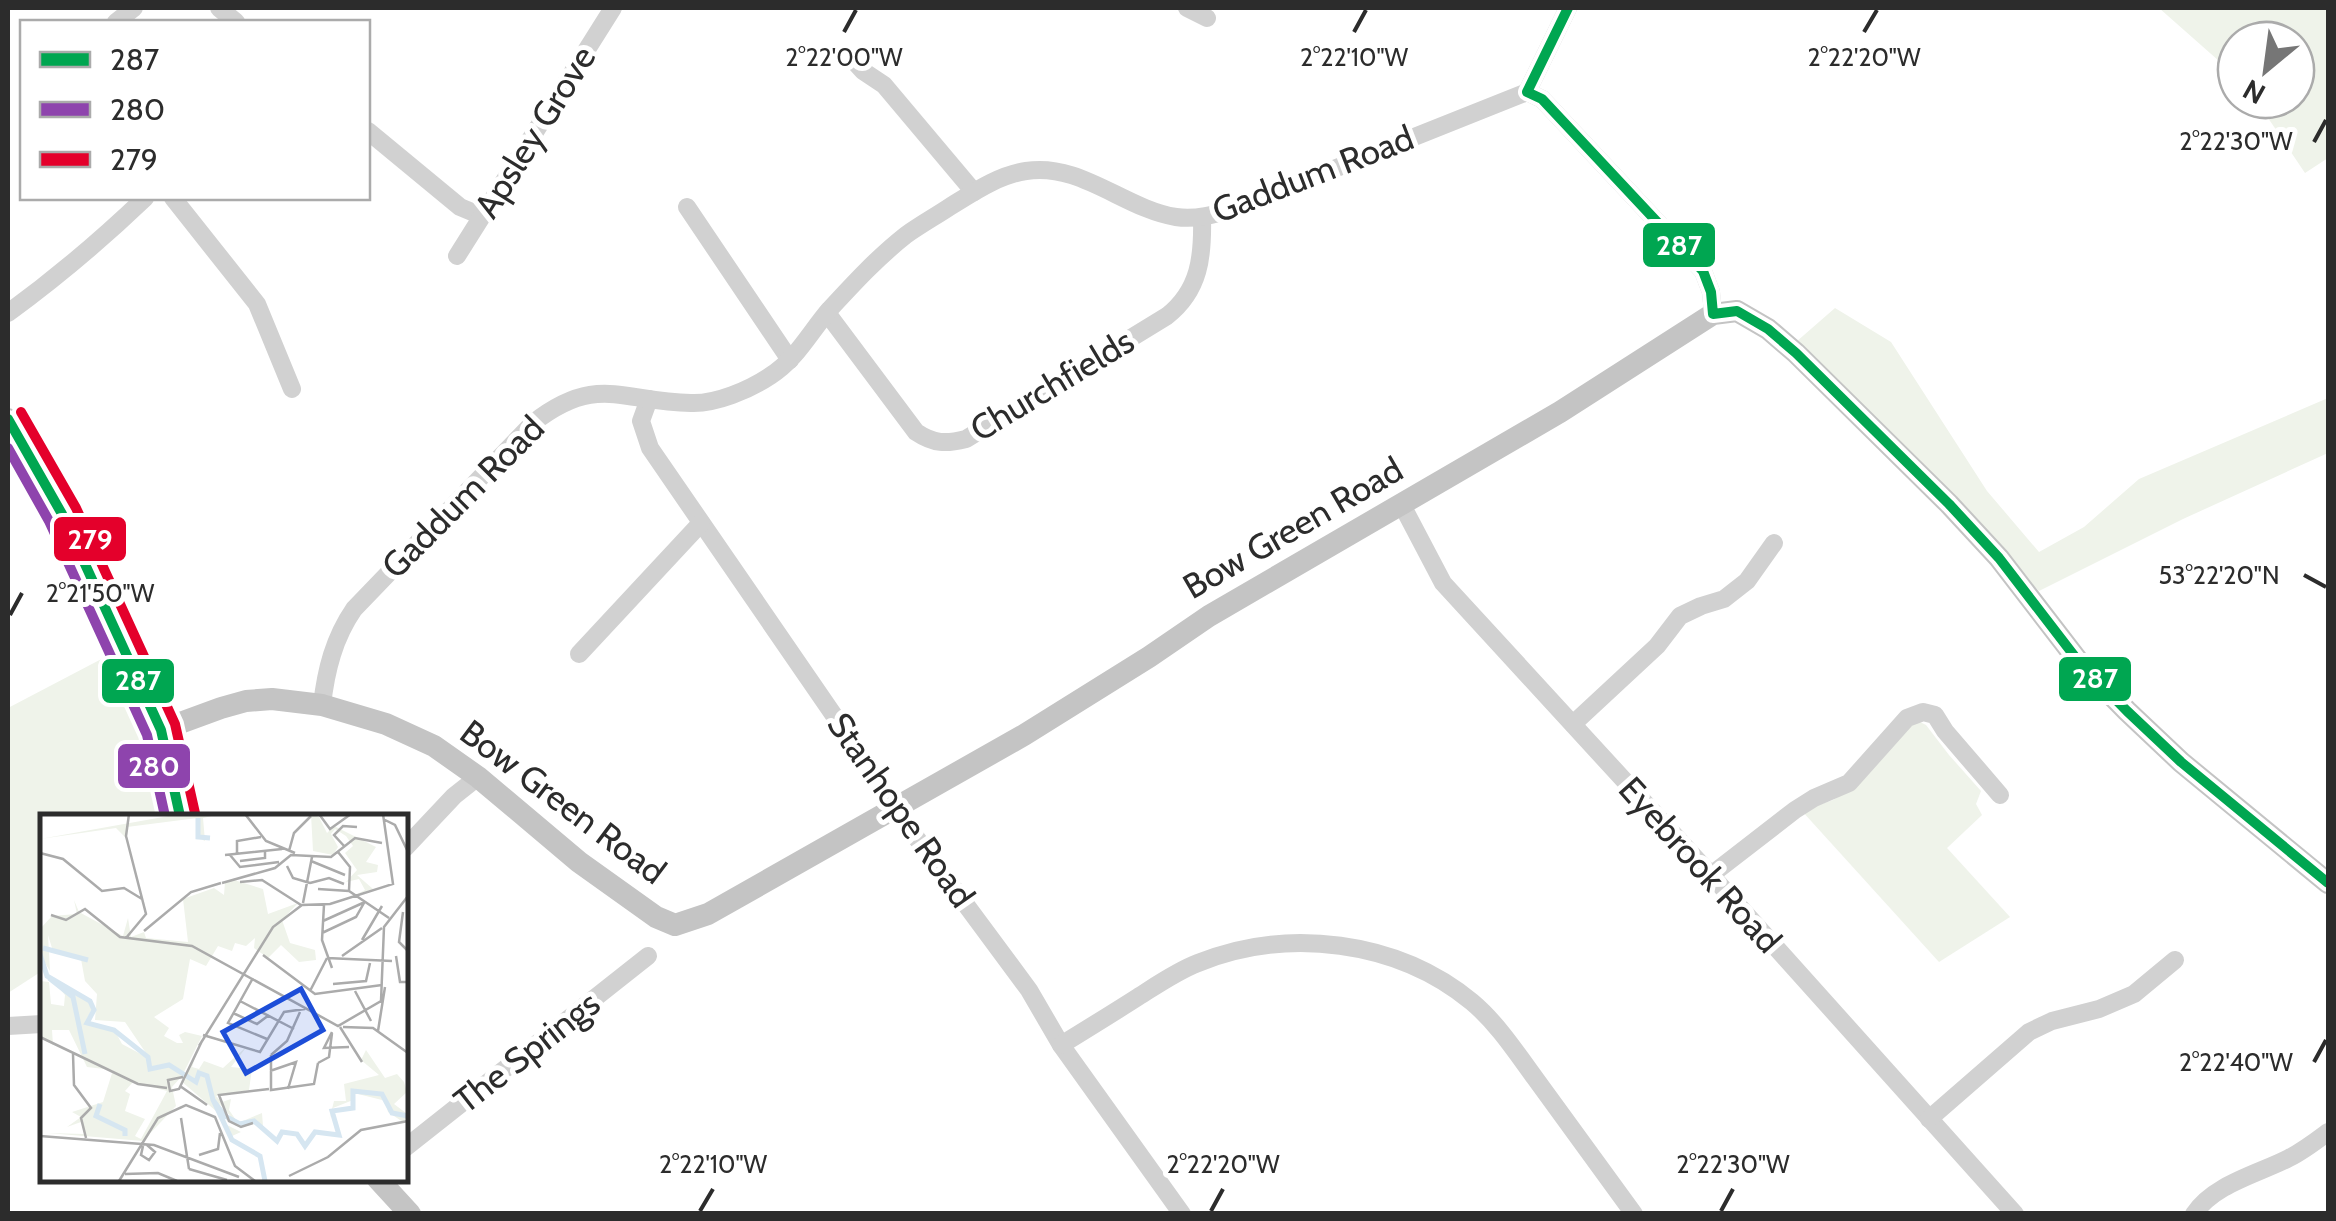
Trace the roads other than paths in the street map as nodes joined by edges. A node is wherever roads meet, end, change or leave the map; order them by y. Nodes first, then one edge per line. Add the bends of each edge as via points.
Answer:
1 (1187, 8) edge
2 (1568, 8) edge
3 (605, 10) edge
4 (1208, 18) dead end
5 (853, 60) dead end
6 (1526, 92) junction
7 (370, 132) edge
8 (974, 192) junction
9 (142, 200) edge
10 (175, 200) edge
11 (687, 207) dead end
12 (484, 212) junction
13 (1202, 217) junction
14 (457, 256) dead end
15 (827, 313) junction
16 (8, 314) edge
17 (1713, 314) junction
18 (790, 360) junction
19 (292, 389) dead end
20 (649, 400) junction
21 (8, 418) edge
22 (1402, 505) junction
23 (701, 523) junction
24 (1774, 543) dead end
25 (579, 654) dead end
26 (322, 705) junction
27 (1573, 724) junction
28 (161, 730) junction
29 (478, 777) junction
30 (2000, 795) dead end
31 (895, 809) junction
32 (180, 814) edge
33 (408, 845) edge
34 (1710, 875) junction
35 (2328, 883) edge
36 (648, 956) dead end
37 (2175, 960) dead end
38 (40, 1024) edge
39 (8, 1026) edge
40 (1061, 1046) junction
41 (1929, 1119) junction
42 (2328, 1132) edge
43 (408, 1146) edge
44 (380, 1181) edge
45 (410, 1214) edge
46 (1182, 1214) edge
47 (1634, 1214) edge
48 (2015, 1214) edge
49 (2194, 1214) edge

1 - 4 street
2 - 6 street
3 - 12 street, Apsley Grove
5 - 8 street via 884,84
6 - 13 street, Gaddum Road
6 - 17 street via 1542,100 1703,271
7 - 12 street via 460,207
8 - 13 street, Gaddum Road via 1024,171 1058,171 1155,212
8 - 15 street, Gaddum Road via 906,236
9 - 16 street
10 - 19 street via 256,304
11 - 18 street
12 - 14 street, Apsley Grove
13 - 15 street, Churchfields via 1203,254 1180,306 966,440 931,442 916,432
15 - 18 street, Gaddum Road
17 - 22 main road, Bow Green Road
17 - 35 main road via 1736,311 1796,353 1999,558 2079,662 2127,711
18 - 20 street, Gaddum Road via 718,399
20 - 23 street, Stanhope Road via 641,421 650,448
20 - 26 street, Gaddum Road via 592,393 554,406 533,422 354,609 335,643
21 - 28 main road via 62,514
22 - 27 street, Eyebrook Road via 1443,583
22 - 31 main road, Bow Green Road
23 - 25 street
23 - 31 street, Stanhope Road
24 - 27 street via 1747,581 1724,599 1680,616 1658,646
26 - 28 main road, Bow Green Road via 246,701
26 - 29 main road, Bow Green Road via 434,746
27 - 34 street, Eyebrook Road
28 - 32 main road
29 - 31 main road, Bow Green Road via 578,862 675,925 708,914
29 - 33 street
30 - 34 street via 1936,714 1922,712 1907,718 1849,783 1795,810
31 - 40 street, Stanhope Road via 1029,990
34 - 41 street, Eyebrook Road
36 - 43 street, The Springs
37 - 41 street via 2134,994 2029,1032
38 - 39 street
40 - 46 street, Stanhope Road
40 - 47 street via 1197,963 1296,942 1366,950 1404,962 1473,1002
41 - 48 street, Eyebrook Road
42 - 49 street via 2224,1188
44 - 45 main road

